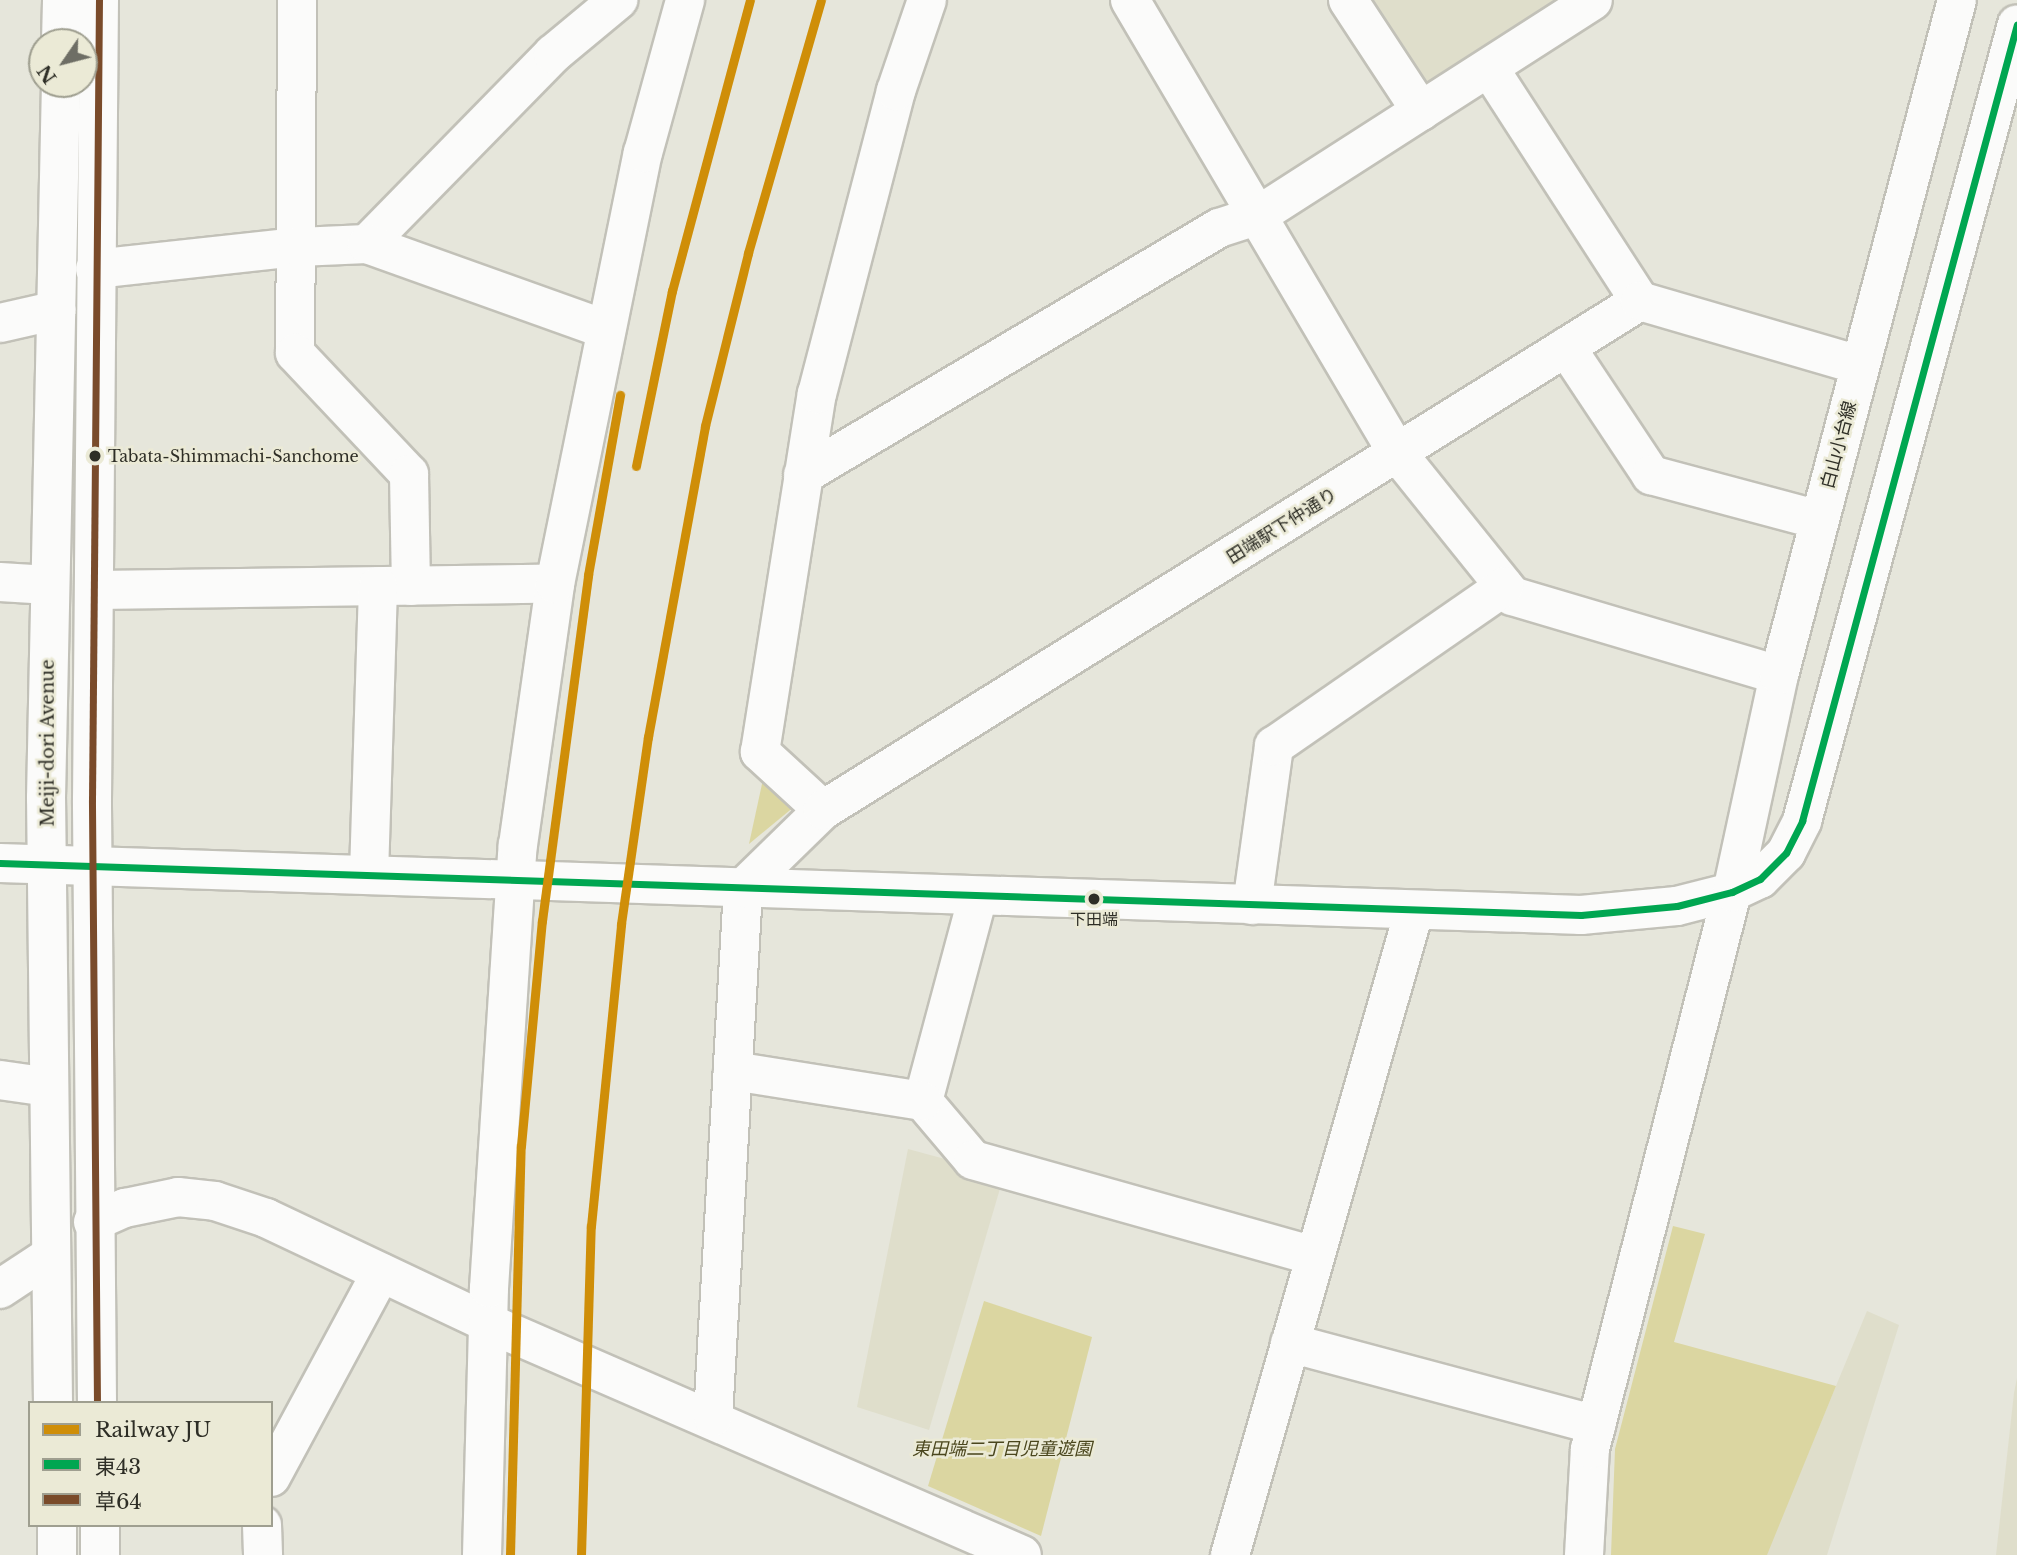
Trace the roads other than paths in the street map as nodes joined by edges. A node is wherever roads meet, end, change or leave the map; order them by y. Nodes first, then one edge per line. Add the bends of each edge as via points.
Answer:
1 (62, 0) edge
2 (99, 0) edge
3 (297, 0) edge
4 (618, 0) edge
5 (685, 0) edge
6 (927, 0) edge
7 (1130, 0) edge
8 (1349, 0) edge
9 (1593, 0) edge
10 (1957, 0) edge
11 (2017, 24) edge
12 (61, 28) edge
13 (1489, 68) junction
14 (61, 98) edge
15 (1421, 111) junction
16 (1257, 216) junction
17 (366, 244) junction
18 (298, 247) junction
19 (95, 269) junction
20 (1640, 301) junction
21 (57, 310) junction
22 (0, 323) edge
23 (606, 329) junction
24 (1566, 347) junction
25 (1859, 365) junction
26 (1398, 454) junction
27 (803, 475) junction
28 (1819, 520) junction
29 (0, 582) edge
30 (555, 584) junction
31 (49, 585) junction
32 (394, 586) junction
33 (1504, 587) junction
34 (97, 590) junction
35 (1779, 675) junction
36 (823, 810) junction
37 (0, 863) edge
38 (47, 864) junction
39 (93, 866) junction
40 (369, 874) junction
41 (514, 881) junction
42 (743, 888) junction
43 (1732, 892) junction
44 (978, 896) junction
45 (1252, 905) junction
46 (1414, 911) junction
47 (733, 1071) junction
48 (0, 1080) edge
49 (49, 1087) junction
50 (923, 1101) junction
51 (93, 1222) junction
52 (50, 1256) junction
53 (1315, 1256) junction
54 (381, 1273) junction
55 (0, 1289) edge
56 (488, 1323) junction
57 (1290, 1343) junction
58 (54, 1401) edge
59 (97, 1401) edge
60 (713, 1417) junction
61 (1596, 1425) junction
62 (273, 1473) edge
63 (57, 1527) edge
64 (100, 1527) edge
65 (262, 1527) edge
66 (57, 1555) edge
67 (100, 1555) edge
68 (263, 1555) edge
69 (482, 1555) edge
70 (1022, 1555) edge
71 (1230, 1555) edge
72 (1584, 1555) edge

1 - 12 street
2 - 19 street
3 - 18 street
4 - 17 street via 553,54
5 - 23 street via 643,153
6 - 27 street via 896,91 817,394
7 - 16 street
8 - 15 street
9 - 13 street
10 - 25 street, 白山小台線
11 - 43 street via 1802,821 1786,853 1760,879
13 - 15 street
13 - 20 street
14 - 21 street, Meiji-dori Avenue
15 - 16 street
16 - 26 street
16 - 27 street via 1219,228
17 - 18 street
17 - 23 street
18 - 19 street
18 - 32 street via 296,354 409,474
19 - 34 street
20 - 24 street, 田端駅下仲通り
20 - 25 street
21 - 22 street
21 - 31 street, Meiji-dori Avenue
23 - 30 street
24 - 26 street, 田端駅下仲通り
24 - 28 street via 1651,475
25 - 28 street, 白山小台線
26 - 33 street
26 - 36 street, 田端駅下仲通り
27 - 36 street via 760,752
28 - 35 street, 白山小台線
29 - 31 street
30 - 32 street
30 - 41 street
31 - 38 street, Meiji-dori Avenue
32 - 34 street
32 - 40 street
33 - 35 street via 1512,596
33 - 45 street via 1274,746
34 - 39 street
35 - 43 street, 白山小台線
36 - 42 street, 田端駅下仲通り
37 - 38 street
38 - 39 street
38 - 49 street, Meiji-dori Avenue
39 - 40 street
39 - 51 street
40 - 41 street
41 - 42 street
41 - 56 street
42 - 44 street
42 - 47 street
43 - 46 street via 1624,912
43 - 61 street, 白山小台線
44 - 45 street
44 - 50 street
45 - 46 street
46 - 53 street
47 - 50 street
47 - 60 street
48 - 49 street
49 - 52 street, Meiji-dori Avenue
50 - 53 street via 973,1160
51 - 54 street via 125,1208 178,1197 215,1201 266,1218
51 - 59 street
52 - 55 street
52 - 58 street, Meiji-dori Avenue
53 - 57 street
54 - 56 street
54 - 62 street
56 - 60 street
56 - 69 street
57 - 61 street
57 - 71 street
60 - 70 street
61 - 72 street, 白山小台線
63 - 66 street
64 - 67 street
65 - 68 street

